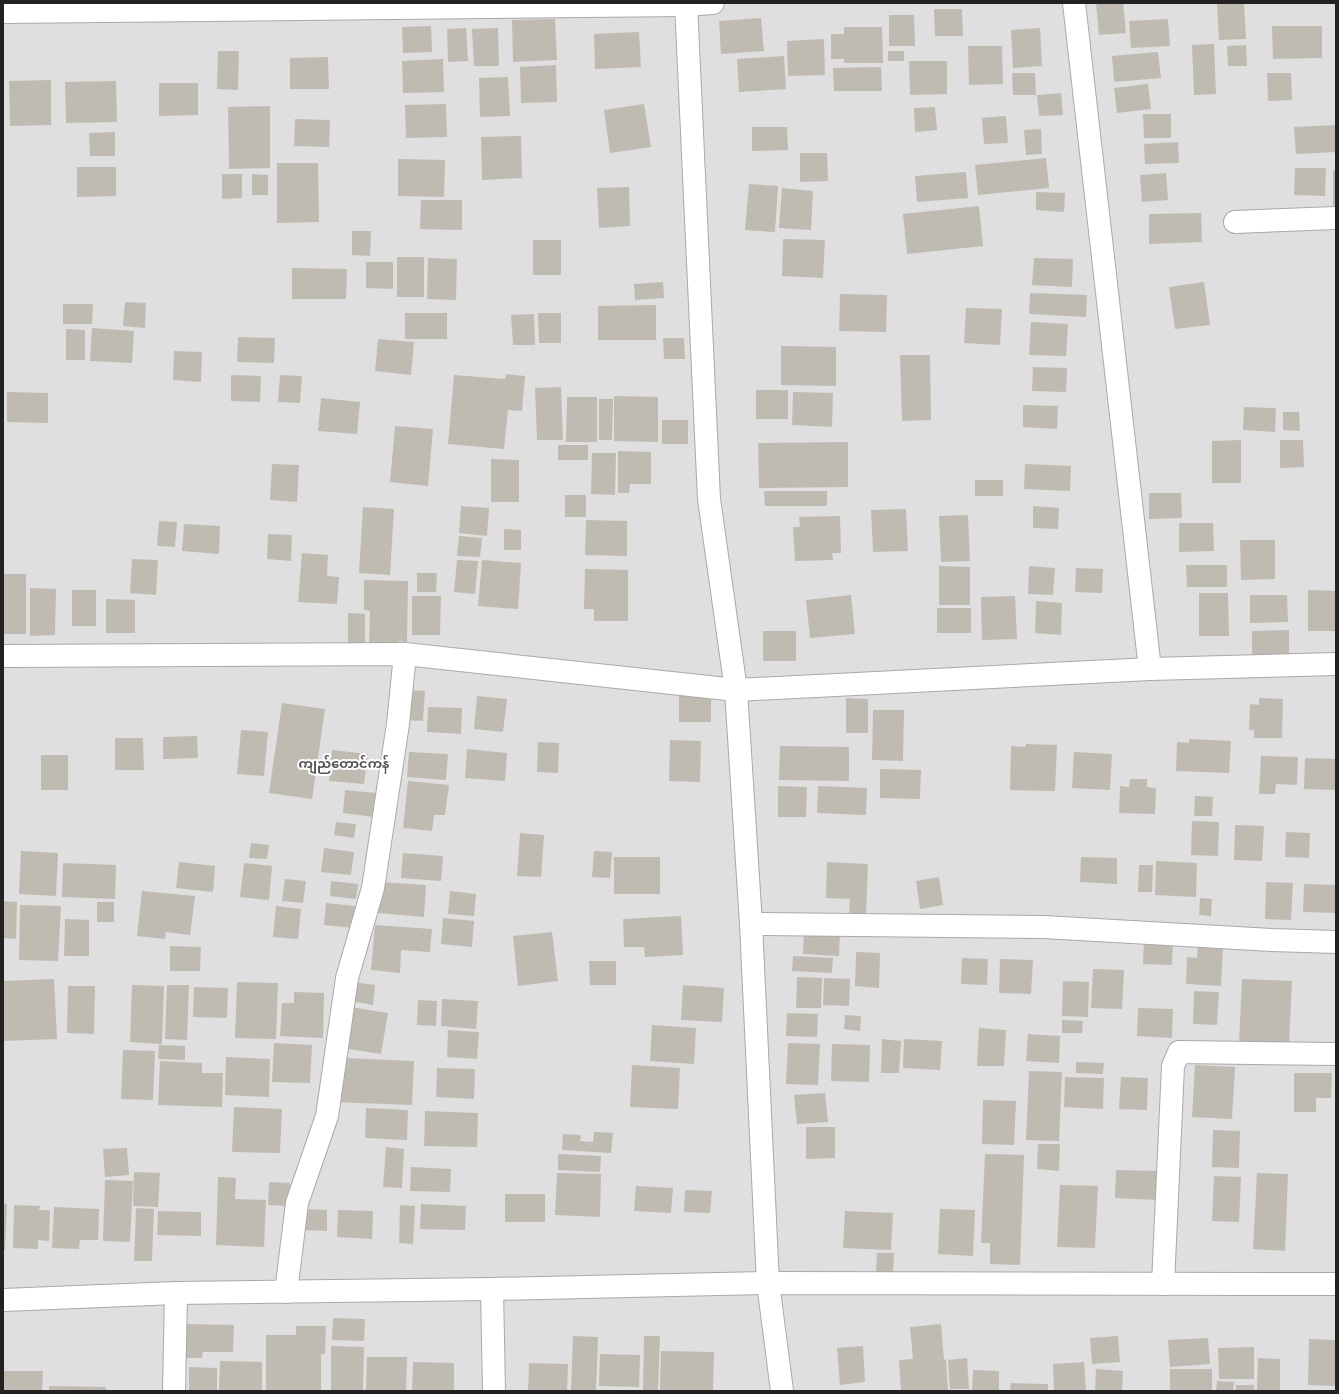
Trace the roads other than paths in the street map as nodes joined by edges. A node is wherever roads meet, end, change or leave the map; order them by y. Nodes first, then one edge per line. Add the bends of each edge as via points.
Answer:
1 (713, 3) edge
2 (1074, 3) edge
3 (686, 4) edge
4 (3, 12) edge
5 (1336, 218) edge
6 (1234, 222) dead end
7 (405, 654) junction
8 (3, 656) edge
9 (1336, 664) edge
10 (1150, 669) junction
11 (736, 690) junction
12 (751, 924) junction
13 (1336, 942) edge
14 (1336, 1054) edge
15 (768, 1283) junction
16 (1163, 1284) junction
17 (1336, 1284) edge
18 (492, 1289) junction
19 (286, 1292) junction
20 (176, 1293) junction
21 (3, 1300) edge
22 (174, 1391) edge
23 (494, 1391) edge
24 (782, 1391) edge

1 - 3 street
2 - 10 street
3 - 4 street
3 - 11 street via 709,499
5 - 6 street
7 - 8 street
7 - 11 street
7 - 19 street via 398,724 373,888 347,978 326,1116 297,1203
9 - 10 street
10 - 11 street
11 - 12 street
12 - 13 street via 1044,927
12 - 15 street
14 - 16 street via 1179,1052 1173,1066
15 - 16 street
15 - 18 street
15 - 24 street
16 - 17 street
18 - 19 street
18 - 23 street
19 - 20 street
20 - 21 street
20 - 22 street

